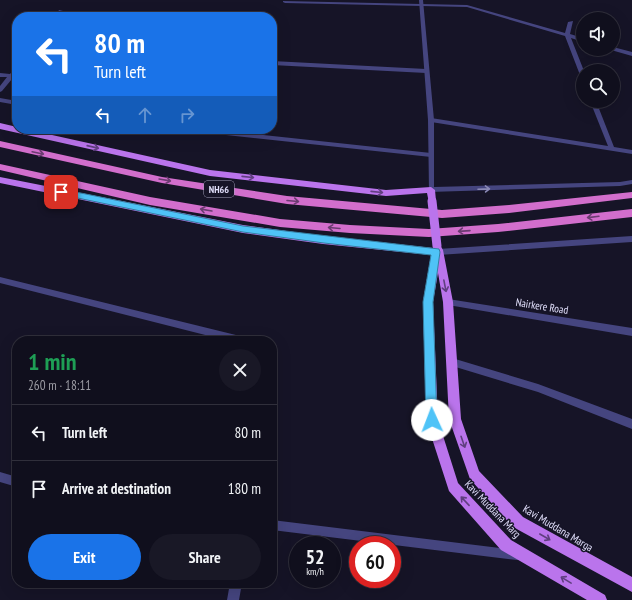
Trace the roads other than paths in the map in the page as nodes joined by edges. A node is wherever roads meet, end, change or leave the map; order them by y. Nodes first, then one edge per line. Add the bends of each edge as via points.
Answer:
1 (286, 2) dead end
2 (421, 2) edge
3 (571, 22) dead end
4 (567, 35) junction
5 (576, 38) edge
6 (620, 51) edge
7 (632, 54) edge
8 (277, 64) edge
9 (579, 64) edge
10 (426, 71) junction
11 (0, 75) edge
12 (11, 76) joint
13 (0, 90) edge
14 (0, 100) edge
15 (12, 102) edge
16 (596, 108) edge
17 (431, 120) junction
18 (0, 126) edge
19 (12, 129) edge
20 (36, 134) edge
21 (241, 134) edge
22 (0, 144) edge
23 (612, 149) junction
24 (632, 152) edge
25 (431, 155) junction
26 (0, 167) edge
27 (0, 180) edge
28 (632, 182) edge
29 (431, 190) junction
30 (632, 195) edge
31 (632, 213) edge
32 (632, 239) edge
33 (437, 249) junction
34 (0, 280) edge
35 (448, 302) junction
36 (632, 332) edge
37 (224, 336) edge
38 (452, 362) junction
39 (632, 424) edge
40 (0, 477) edge
41 (12, 481) edge
42 (277, 526) edge
43 (526, 557) junction
44 (632, 585) edge
45 (235, 588) edge
46 (233, 600) edge
47 (600, 600) edge

1 - 2 street
2 - 4 street via 467,6
2 - 10 street
3 - 4 street
4 - 5 street
4 - 9 street
6 - 7 street
8 - 10 street
10 - 17 street
11 - 12 street
12 - 13 street
14 - 15 street
16 - 23 street
17 - 23 street
17 - 25 street
18 -> 19 main road
20 -> 29 main road via 210,173 386,193
21 - 25 street
22 -> 30 highway, NH66 via 162,180 287,200 434,213 508,209
23 - 24 street
25 - 29 street
31 -> 26 highway, NH66 via 429,233 350,229 280,223 150,201
27 - 33 main road via 243,229 324,240
29 -> 28 street
29 - 33 main road, bridge
32 - 33 street
33 -> 35 main road, Kavi Muddana Marga
43 -> 33 main road, Kavi Muddana Marg via 506,545 453,487 432,420 428,302
34 - 37 street
35 - 36 street, Nairkere Road
35 - 38 main road, Kavi Muddana Marga
38 - 39 street via 538,388
38 -> 44 main road, Kavi Muddana Marga via 455,419 474,475 518,522
40 - 41 street
42 - 43 street
47 -> 43 main road, Kavi Muddana Marg
45 - 46 street

